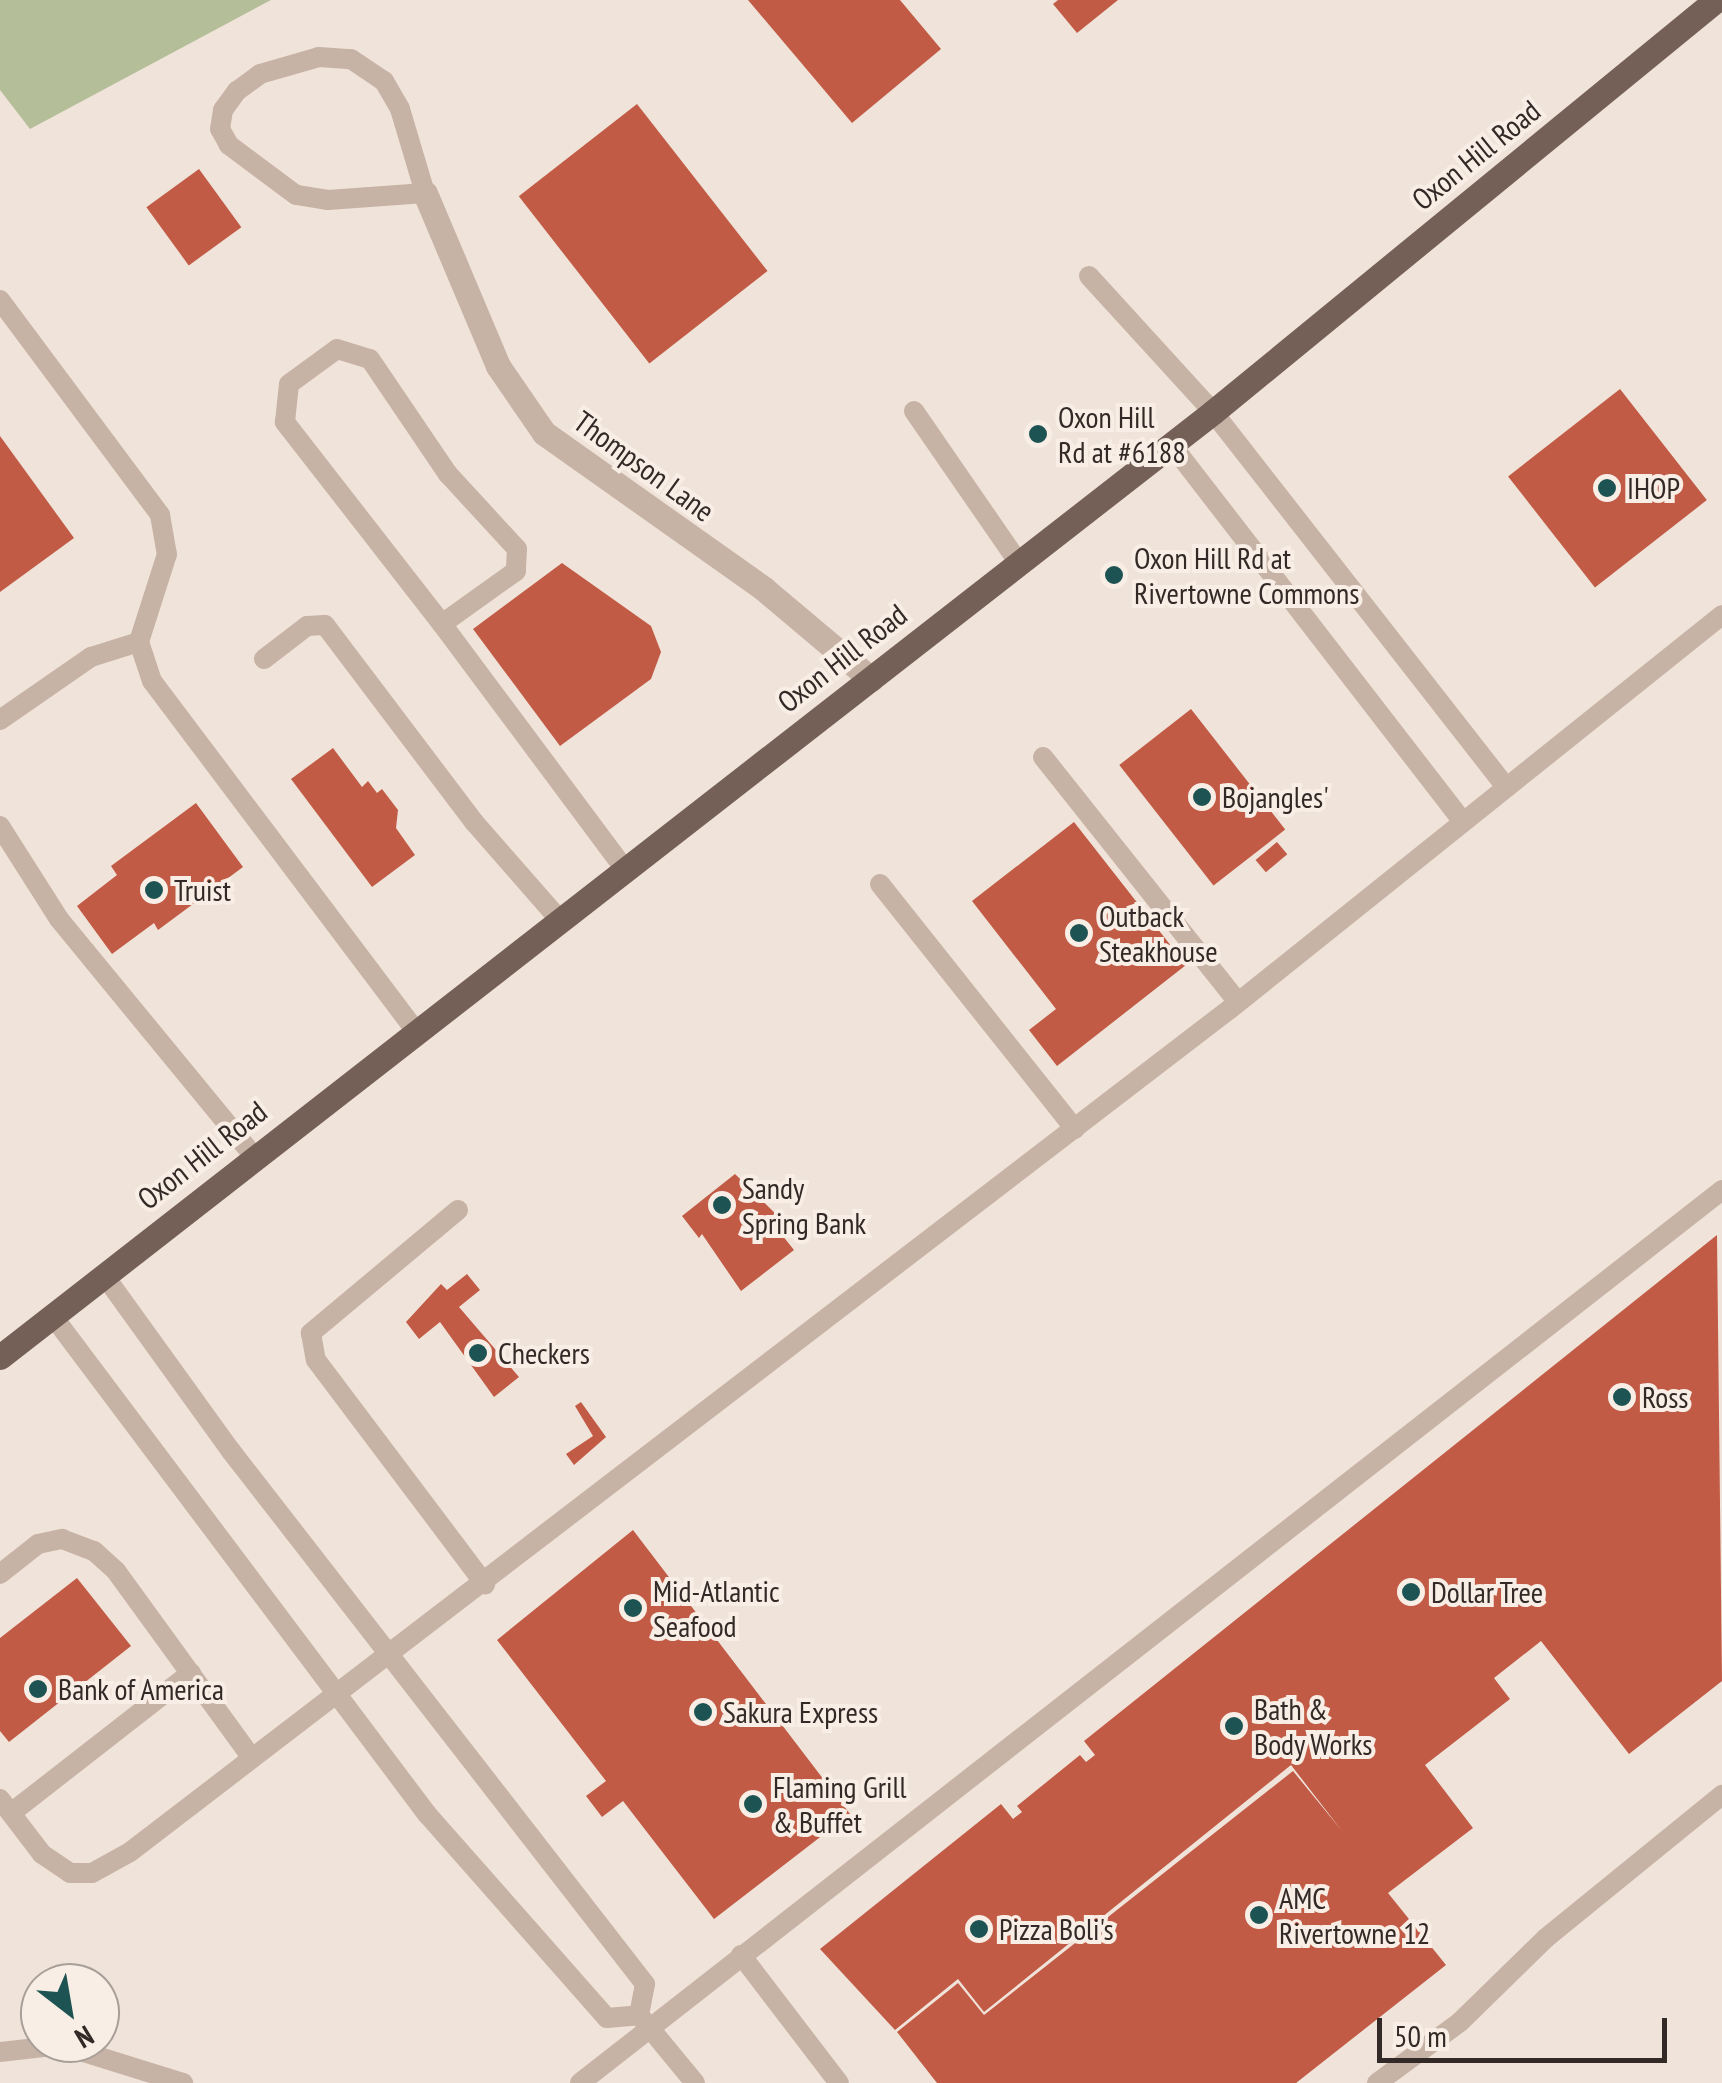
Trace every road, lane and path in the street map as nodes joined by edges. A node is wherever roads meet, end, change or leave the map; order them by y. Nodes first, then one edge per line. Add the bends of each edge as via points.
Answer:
1 (1712, 1) edge
2 (424, 193) junction
3 (1089, 276) dead end
4 (0, 300) edge
5 (914, 411) dead end
6 (1213, 412) junction
7 (1171, 444) junction
8 (1018, 562) junction
9 (1722, 615) edge
10 (442, 624) junction
11 (139, 642) junction
12 (264, 659) dead end
13 (871, 679) junction
14 (0, 720) edge
15 (1043, 758) dead end
16 (1506, 787) junction
17 (1462, 821) junction
18 (0, 826) edge
19 (623, 866) junction
20 (880, 884) dead end
21 (558, 918) junction
22 (1238, 1002) junction
23 (415, 1030) junction
24 (1075, 1130) junction
25 (254, 1156) junction
26 (1722, 1190) edge
27 (458, 1210) dead end
28 (104, 1274) junction
29 (52, 1315) junction
30 (0, 1357) edge
31 (0, 1574) edge
32 (485, 1584) junction
33 (392, 1656) junction
34 (191, 1673) junction
35 (340, 1695) junction
36 (252, 1758) junction
37 (1722, 1795) edge
38 (5, 1806) edge
39 (740, 1955) junction
40 (644, 2022) junction
41 (2, 2045) edge
42 (184, 2083) edge
43 (580, 2083) edge
44 (695, 2083) edge
45 (839, 2083) edge
46 (1377, 2083) edge

1 - 6 main road, Oxon Hill Road
2 - 2 lane via 328,200 296,195 229,145 220,128 222,110 260,74 320,57 350,59 384,81 400,108
2 - 13 street, Thompson Lane via 492,353 544,433 764,589
3 - 6 lane
4 - 11 lane via 160,516 168,554
5 - 8 lane
6 - 7 main road, Oxon Hill Road
6 - 16 lane
7 - 8 main road, Oxon Hill Road
7 - 17 lane
8 - 13 main road, Oxon Hill Road
9 - 16 lane
10 - 10 lane via 516,571 517,549 448,474 370,359 338,350 288,384 286,422
10 - 19 lane
11 - 14 lane via 90,657
11 - 23 lane via 152,681
12 - 21 lane via 307,626 324,625 474,822
13 - 19 main road, Oxon Hill Road
15 - 22 lane
16 - 17 lane
17 - 22 lane
18 - 25 lane via 59,919
19 - 21 main road, Oxon Hill Road
20 - 24 lane
21 - 23 main road, Oxon Hill Road
22 - 24 lane
23 - 25 main road, Oxon Hill Road
24 - 32 lane
25 - 28 main road, Oxon Hill Road
26 - 39 lane
27 - 32 lane via 311,1332 316,1360
28 - 29 main road, Oxon Hill Road
28 - 33 lane
29 - 30 main road, Oxon Hill Road
29 - 35 lane
31 - 34 lane via 38,1544 62,1539 94,1551 116,1570
32 - 33 lane
33 - 35 lane
33 - 40 lane via 645,1984
34 - 36 lane
34 - 38 lane
35 - 36 lane
35 - 40 lane via 428,1814 607,2018
36 - 38 lane via 130,1852 92,1872 70,1873 42,1854
37 - 46 lane via 1546,1938 1460,2022
39 - 40 lane
39 - 45 lane
40 - 43 lane
40 - 44 lane
41 - 42 lane via 61,2045

